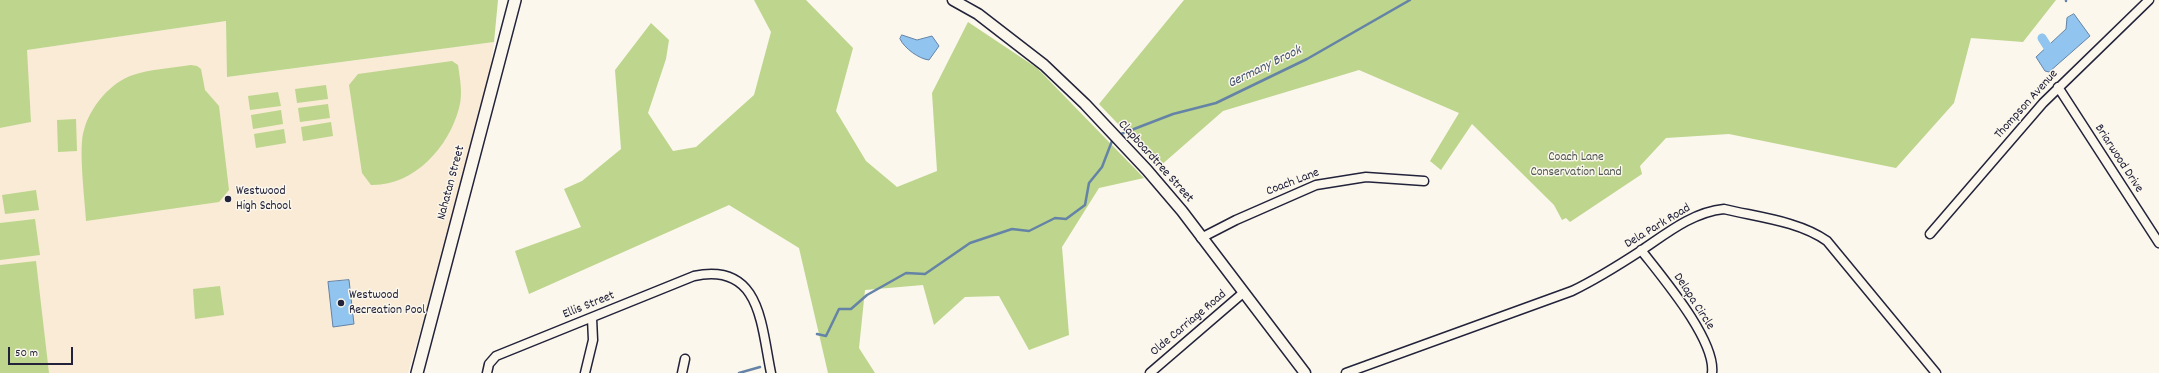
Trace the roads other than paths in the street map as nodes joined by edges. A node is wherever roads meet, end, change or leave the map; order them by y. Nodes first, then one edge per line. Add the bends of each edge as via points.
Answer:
1 (515, 0) edge
2 (953, 0) edge
3 (2149, 0) edge
4 (2058, 87) junction
5 (1424, 181) dead end
6 (1930, 234) dead end
7 (1201, 238) junction
8 (2159, 243) edge
9 (1641, 250) junction
10 (1243, 293) junction
11 (592, 318) junction
12 (685, 359) dead end
13 (417, 373) edge
14 (486, 373) edge
15 (585, 373) edge
16 (682, 373) edge
17 (771, 373) edge
18 (1150, 373) edge
19 (1305, 373) edge
20 (1346, 373) edge
21 (1712, 373) edge
22 (1936, 373) edge

1 - 13 main road, Nahatan Street
2 - 7 street, Clapboardtree Street via 978,14 1044,65 1147,170
3 - 4 street, Thompson Avenue
4 - 6 street, Thompson Avenue
4 - 8 street, Briarwood Drive
5 - 7 street, Coach Lane via 1366,177 1316,185
7 - 10 street, Clapboardtree Street
9 - 20 street, Dela Park Road via 1593,281 1572,291
9 - 21 street, Delapa Circle via 1680,300 1704,341 1713,364
9 - 22 street, Dela Park Road via 1700,215 1718,210 1816,233 1827,241
10 - 18 street, Olde Carriage Road
10 - 19 street, Clapboardtree Street
11 - 14 street, Ellis Street via 496,356
11 - 15 street via 593,340
11 - 17 street, Ellis Street via 694,276 710,272 726,275 738,280 755,300
12 - 16 street

